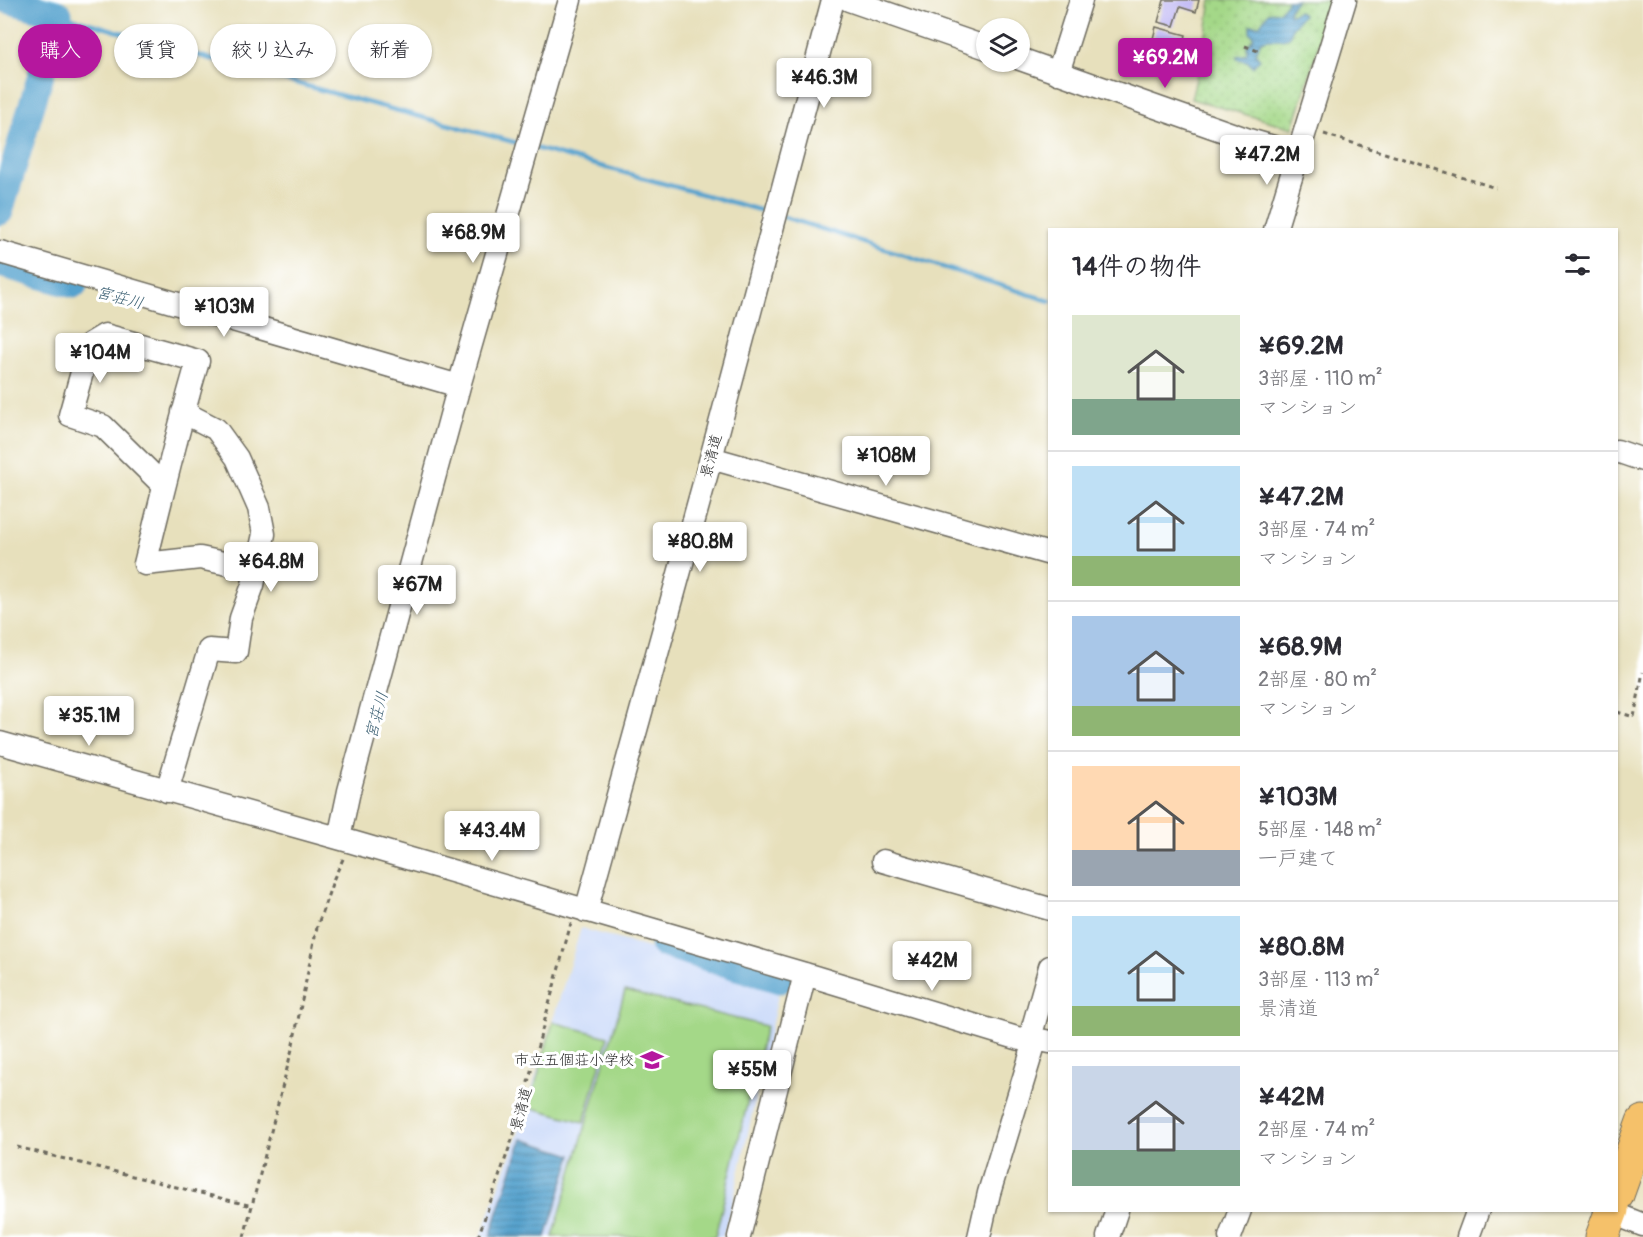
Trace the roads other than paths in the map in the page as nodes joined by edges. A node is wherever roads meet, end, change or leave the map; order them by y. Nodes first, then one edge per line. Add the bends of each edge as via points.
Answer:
1 (570, 0) edge
2 (833, 0) edge
3 (849, 0) edge
4 (1081, 0) edge
5 (1345, 0) edge
6 (976, 44) edge
7 (1030, 63) edge
8 (1058, 73) junction
9 (1298, 154) junction
10 (1276, 228) edge
11 (0, 252) edge
12 (459, 386) junction
13 (183, 412) junction
14 (1618, 451) edge
15 (711, 458) junction
16 (1643, 460) edge
17 (164, 486) junction
18 (1048, 553) edge
19 (256, 570) junction
20 (0, 743) edge
21 (167, 791) junction
22 (346, 840) junction
23 (883, 861) dead end
24 (1048, 908) edge
25 (580, 910) junction
26 (805, 974) junction
27 (1048, 982) edge
28 (1040, 1040) edge
29 (1643, 1122) edge
30 (1618, 1189) edge
31 (1116, 1212) edge
32 (1239, 1212) edge
33 (1477, 1212) edge
34 (1609, 1213) edge
35 (1643, 1225) edge
36 (739, 1237) edge
37 (979, 1237) edge
38 (1108, 1237) edge
39 (1230, 1237) edge
40 (1468, 1237) edge

1 - 12 street
2 - 15 street, 景清道
3 - 6 street
4 - 8 street
5 - 9 street
7 - 8 street
8 - 9 street
9 - 10 street
11 - 12 street
12 - 22 street via 349,790
13 - 17 street
13 - 17 street via 198,361 105,335 90,344 70,415 103,426
13 - 19 street via 216,429 237,458 259,508 264,534
14 - 16 street
15 - 18 street
15 - 25 street, 景清道
17 - 19 street via 145,564 200,558
19 - 21 street via 241,618 236,652 209,650
20 - 21 street
21 - 22 street
22 - 25 street
23 - 24 street
25 - 26 street
26 - 28 street via 1020,1039
26 - 36 street
27 - 28 street
28 - 37 street via 1033,1048
29 - 30 highway
31 - 38 street
32 - 39 street
33 - 40 street
34 - 35 street

